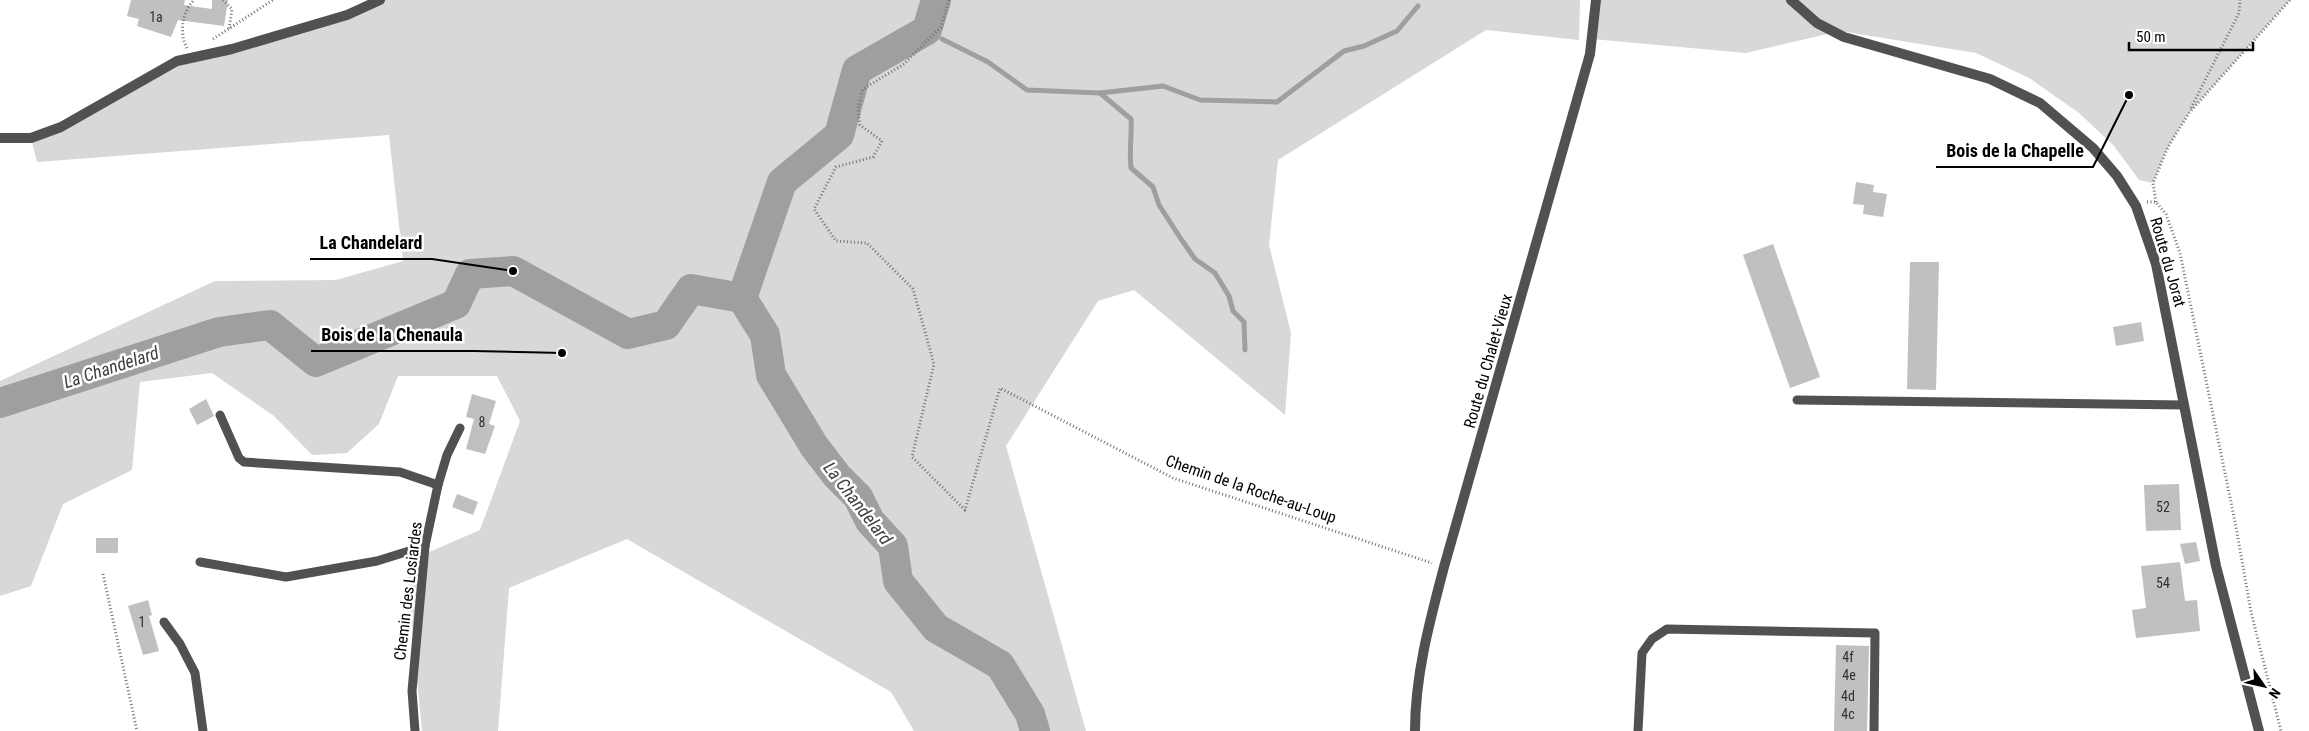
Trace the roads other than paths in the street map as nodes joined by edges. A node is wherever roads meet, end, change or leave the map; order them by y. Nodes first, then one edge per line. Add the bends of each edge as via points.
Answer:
1 (380, 0) edge
2 (1596, 0) edge
3 (1791, 0) edge
4 (0, 138) edge
5 (1797, 400) dead end
6 (2184, 405) junction
7 (220, 415) dead end
8 (460, 428) dead end
9 (438, 485) junction
10 (425, 546) junction
11 (200, 562) dead end
12 (164, 622) dead end
13 (203, 731) edge
14 (415, 731) edge
15 (1415, 731) edge
16 (1638, 731) edge
17 (1874, 731) edge
18 (2259, 731) edge

1 - 4 street via 328,20 176,61 60,127 31,138
2 - 15 street, Route du Chalet-Vieux via 1590,54 1426,637 1415,708
3 - 6 street, Route du Jorat via 1816,23 1844,37 1990,79 2040,103 2093,148 2117,176 2136,206 2147,237 2164,295
5 - 6 lane
6 - 18 street, Route du Jorat via 2216,566
7 - 9 lane via 239,458 244,462 400,472
8 - 9 lane, Chemin des Losiardes
9 - 10 lane, Chemin des Losiardes
10 - 11 lane via 376,561 286,577
10 - 14 lane, Chemin des Losiardes via 412,691
12 - 13 lane via 195,674
16 - 17 lane via 1642,653 1652,639 1667,629 1875,633

